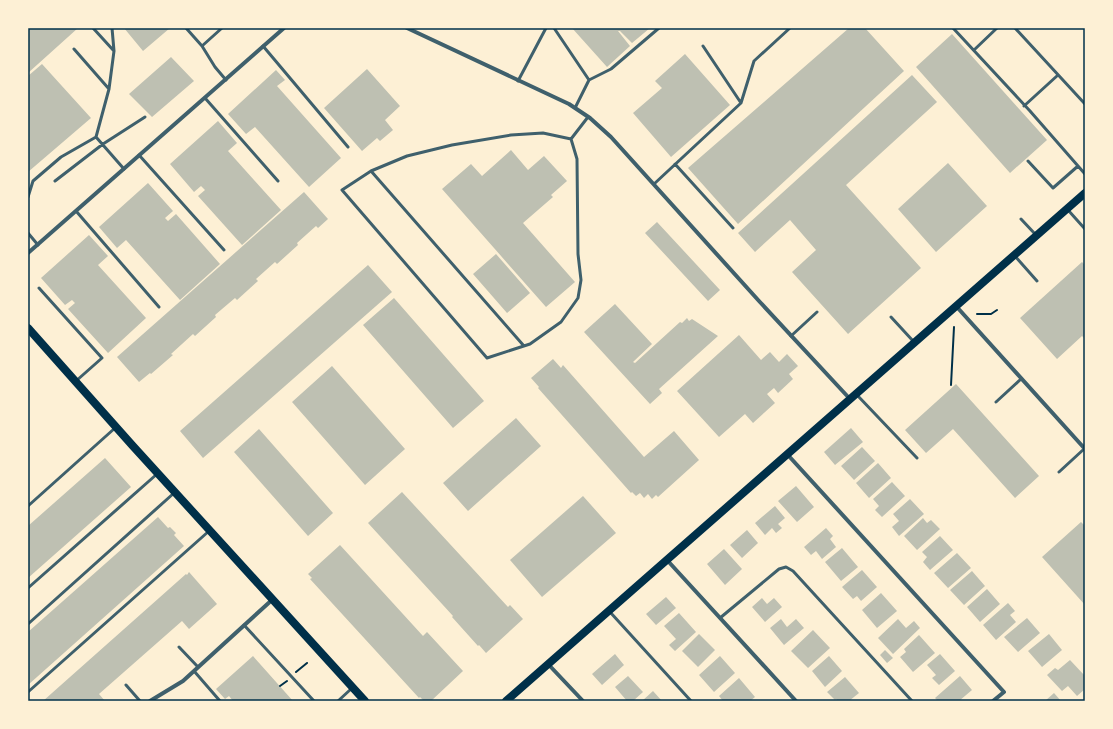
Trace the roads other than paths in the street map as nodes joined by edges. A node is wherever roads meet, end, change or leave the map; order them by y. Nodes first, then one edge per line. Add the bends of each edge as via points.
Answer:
1 (93, 28) edge
2 (112, 28) edge
3 (186, 28) edge
4 (222, 28) edge
5 (284, 28) edge
6 (407, 28) edge
7 (546, 28) edge
8 (554, 28) edge
9 (659, 28) edge
10 (790, 28) edge
11 (953, 28) edge
12 (997, 28) edge
13 (1016, 28) edge
14 (202, 46) junction
15 (263, 46) junction
16 (703, 46) dead end
17 (74, 49) dead end
18 (974, 50) junction
19 (114, 51) junction
20 (1058, 75) junction
21 (226, 80) junction
22 (589, 80) junction
23 (518, 81) junction
24 (109, 89) junction
25 (205, 98) junction
26 (741, 103) junction
27 (1085, 104) edge
28 (1024, 106) junction
29 (575, 108) junction
30 (145, 117) dead end
31 (588, 117) junction
32 (96, 137) junction
33 (571, 139) junction
34 (103, 144) junction
35 (348, 147) dead end
36 (140, 156) junction
37 (1028, 161) dead end
38 (675, 164) junction
39 (1078, 166) junction
40 (124, 169) junction
41 (371, 171) junction
42 (1085, 174) edge
43 (55, 181) dead end
44 (278, 181) dead end
45 (654, 184) junction
46 (1085, 193) edge
47 (28, 197) edge
48 (1066, 209) junction
49 (76, 211) junction
50 (1021, 219) dead end
51 (733, 228) dead end
52 (1085, 229) edge
53 (28, 234) edge
54 (1036, 235) junction
55 (38, 245) junction
56 (224, 250) dead end
57 (28, 253) edge
58 (1014, 255) junction
59 (1037, 281) dead end
60 (39, 288) dead end
61 (956, 306) junction
62 (159, 307) dead end
63 (817, 312) dead end
64 (891, 317) dead end
65 (28, 328) edge
66 (791, 336) junction
67 (914, 342) junction
68 (524, 346) junction
69 (1021, 379) junction
70 (76, 381) junction
71 (856, 394) junction
72 (850, 399) junction
73 (996, 402) dead end
74 (116, 427) junction
75 (1085, 449) edge
76 (787, 454) junction
77 (918, 458) dead end
78 (1059, 472) dead end
79 (158, 473) junction
80 (175, 492) junction
81 (28, 506) edge
82 (210, 530) junction
83 (667, 560) junction
84 (28, 588) edge
85 (273, 599) junction
86 (608, 611) junction
87 (720, 618) junction
88 (28, 624) edge
89 (244, 625) junction
90 (179, 647) dead end
91 (548, 664) junction
92 (198, 668) junction
93 (194, 672) junction
94 (126, 685) dead end
95 (353, 687) junction
96 (28, 692) edge
97 (140, 701) edge
98 (150, 701) edge
99 (220, 701) edge
100 (314, 701) edge
101 (338, 701) edge
102 (366, 701) edge
103 (506, 701) edge
104 (583, 701) edge
105 (691, 701) edge
106 (796, 701) edge
107 (912, 701) edge
108 (993, 701) edge

1 - 19 lane
2 - 19 lane
3 - 14 lane
4 - 14 lane
5 - 15 street
6 - 23 street
7 - 23 lane
8 - 22 lane
9 - 22 lane via 611,69
10 - 26 lane via 754,61
11 - 18 lane
12 - 18 lane
13 - 20 lane
14 - 21 lane
15 - 21 street
15 - 35 lane
16 - 26 lane
17 - 24 lane
18 - 28 lane
19 - 24 lane
20 - 27 lane
20 - 28 lane
21 - 25 street
22 - 29 lane
23 - 29 street
24 - 32 lane
25 - 36 street
25 - 44 lane
26 - 38 lane
28 - 39 lane
29 - 31 street
30 - 34 lane
31 - 33 lane
31 - 45 street via 611,137
32 - 34 lane
32 - 47 lane via 61,157 33,181
33 - 41 lane via 543,133 511,135 407,156
33 - 68 lane via 577,159 578,254 581,280 578,298 561,322
34 - 40 lane
34 - 43 lane
36 - 40 street
36 - 56 lane
37 - 39 lane via 1053,188
38 - 45 lane
38 - 51 lane
39 - 42 lane
40 - 49 street
41 - 68 lane
41 - 68 lane via 342,190 487,358
45 - 66 street
46 - 48 main road
48 - 52 lane
48 - 54 main road
49 - 55 street
49 - 62 lane
50 - 54 lane
53 - 55 lane
54 - 58 main road
55 - 57 street
58 - 59 lane
58 - 61 main road
60 - 70 lane via 102,358
61 - 67 main road
61 - 69 street
63 - 66 lane
64 - 67 lane
65 - 70 main road
66 - 72 street
67 - 71 main road
69 - 73 lane
69 - 75 street
70 - 74 main road
71 - 72 main road
71 - 77 lane
72 - 76 main road
74 - 79 main road
74 - 81 lane
75 - 78 lane
76 - 83 main road
76 - 108 street via 1004,692
79 - 80 main road
79 - 84 lane
80 - 82 main road
80 - 88 lane
82 - 85 main road
82 - 96 lane
83 - 86 main road
83 - 87 street
85 - 89 street
85 - 95 main road
86 - 91 main road
86 - 105 lane
87 - 106 street
87 - 107 lane via 779,569 786,567 793,571
89 - 92 street
89 - 100 lane
90 - 92 lane
91 - 103 main road
91 - 104 street
92 - 93 street
93 - 98 street
93 - 99 lane
94 - 97 lane
95 - 101 lane
95 - 102 main road

